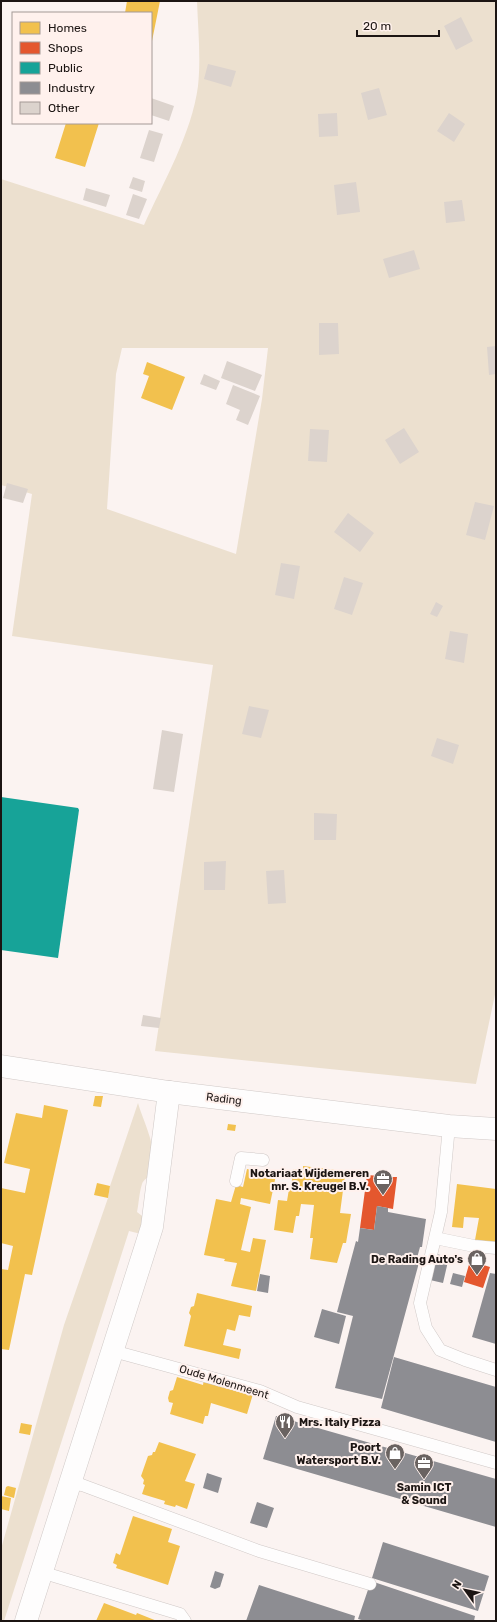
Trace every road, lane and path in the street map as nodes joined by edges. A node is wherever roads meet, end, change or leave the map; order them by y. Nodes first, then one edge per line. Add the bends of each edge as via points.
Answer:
1 (1, 1066) edge
2 (169, 1092) junction
3 (449, 1126) junction
4 (496, 1129) edge
5 (263, 1160) dead end
6 (236, 1181) dead end
7 (435, 1238) junction
8 (496, 1248) edge
9 (113, 1351) junction
10 (496, 1370) edge
11 (496, 1463) edge
12 (70, 1483) junction
13 (41, 1572) junction
14 (370, 1584) dead end
15 (26, 1621) edge
16 (185, 1621) edge

1 - 2 street, Rading
2 - 3 street, Rading
2 - 9 street via 152,1227
3 - 4 street, Rading
3 - 7 lane via 441,1212
5 - 6 lane via 242,1158
7 - 8 lane
7 - 10 lane via 420,1303 426,1328 440,1350
9 - 11 lane, Oude Molenmeent via 260,1390 297,1406
9 - 12 street
12 - 13 street
12 - 14 lane via 82,1485 259,1551
13 - 15 street
13 - 16 lane via 180,1614

